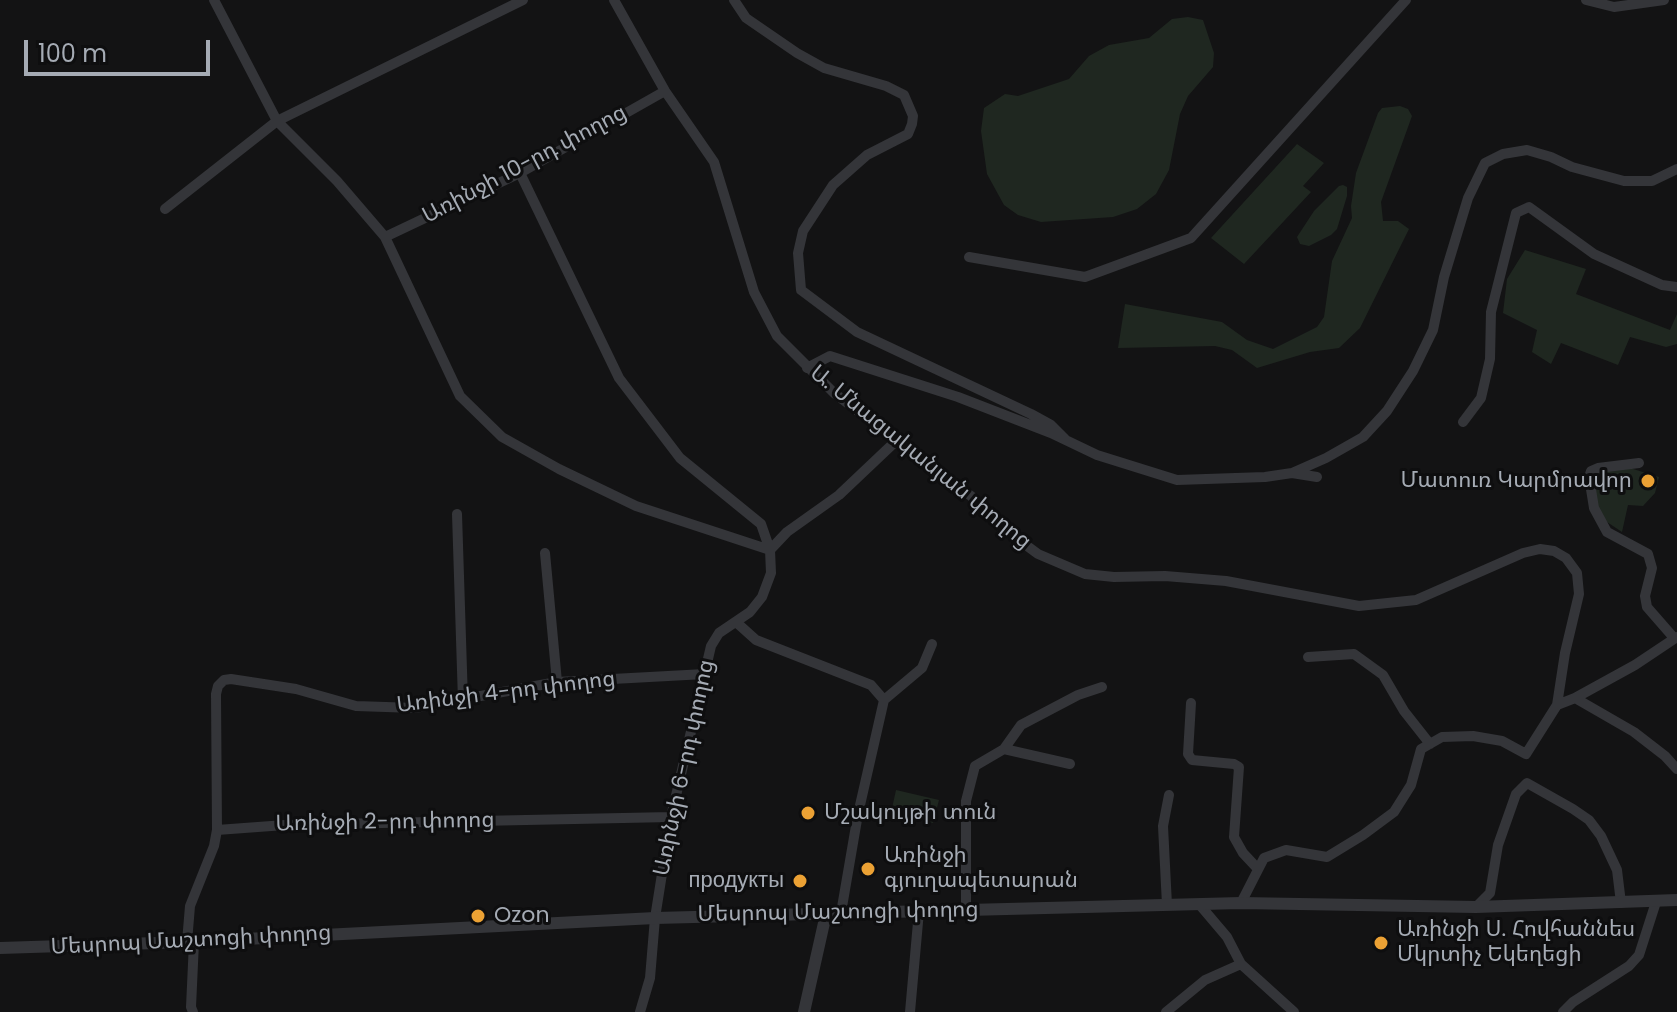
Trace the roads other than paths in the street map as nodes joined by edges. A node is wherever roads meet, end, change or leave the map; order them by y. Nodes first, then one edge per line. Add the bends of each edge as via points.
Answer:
1 (214, 0) edge
2 (523, 0) edge
3 (614, 0) edge
4 (734, 0) edge
5 (1406, 0) edge
6 (1586, 0) edge
7 (1664, 0) edge
8 (665, 91) junction
9 (277, 121) junction
10 (1677, 169) edge
11 (520, 173) junction
12 (165, 209) dead end
13 (385, 237) junction
14 (969, 257) dead end
15 (1677, 287) edge
16 (807, 368) junction
17 (1463, 422) dead end
18 (1065, 439) junction
19 (896, 441) junction
20 (1639, 463) dead end
21 (1292, 473) junction
22 (1317, 477) dead end
23 (457, 514) dead end
24 (770, 550) junction
25 (545, 553) dead end
26 (736, 622) junction
27 (1676, 638) edge
28 (932, 644) dead end
29 (1308, 657) dead end
30 (705, 674) junction
31 (557, 682) junction
32 (1102, 687) dead end
33 (1575, 698) junction
34 (884, 700) junction
35 (463, 701) junction
36 (1191, 703) dead end
37 (1557, 705) junction
38 (1430, 744) junction
39 (1004, 749) junction
40 (1070, 764) dead end
41 (1677, 769) edge
42 (1169, 795) dead end
43 (671, 817) junction
44 (217, 830) junction
45 (1258, 869) junction
46 (1677, 900) edge
47 (1656, 902) junction
48 (1241, 903) junction
49 (1621, 903) junction
50 (1199, 904) junction
51 (1167, 905) junction
52 (1476, 907) junction
53 (966, 910) junction
54 (919, 911) junction
55 (841, 913) junction
56 (826, 914) junction
57 (655, 918) junction
58 (190, 942) junction
59 (0, 948) edge
60 (1241, 964) junction
61 (193, 1012) edge
62 (640, 1012) edge
63 (804, 1012) edge
64 (910, 1012) edge
65 (1166, 1012) edge
66 (1294, 1012) edge
67 (1563, 1012) edge

1 - 9 street
2 - 9 street
3 - 8 street, Ա. Մնացականյան փողոց
4 - 18 street via 746,18 797,53 824,68 904,95 913,116 908,134 867,155 833,185 803,231 798,253 801,290 857,332 1031,414
5 - 14 street via 1191,238 1085,277
6 - 7 street via 1614,7
8 - 11 street, Առինջի 10-րդ փողոց
8 - 16 street, Ա. Մնացականյան փողոց via 714,162 754,292 777,336
9 - 12 street
9 - 13 street
10 - 21 street via 1652,181 1624,181 1527,150 1485,163 1468,198 1433,330 1413,371 1363,437
11 - 13 street, Առինջի 10-րդ փողոց
11 - 24 street via 619,378 680,458 761,524
13 - 24 street via 460,396 502,437 636,506
15 - 17 street via 1594,254 1529,207 1516,213 1491,312 1490,359 1481,398
16 - 18 street via 830,356
16 - 19 street, Ա. Մնացականյան փողոց
18 - 21 street via 1110,460 1177,480
19 - 24 street
19 - 37 street, Ա. Մնացականյան փողոց via 1038,554 1085,574 1226,581 1359,606 1416,600 1523,553 1554,551 1577,573 1579,594
20 - 27 street via 1591,471 1594,508 1607,532 1648,554 1652,568 1647,607
21 - 22 street
23 - 35 street
24 - 26 street, Առինջի 6-րդ փողոց via 771,573 762,597
25 - 31 street
26 - 30 street, Առինջի 6-րդ փողոց via 711,646
26 - 34 street via 756,640 871,685
27 - 33 street
28 - 34 street via 922,668
29 - 38 street via 1354,654 1383,675
30 - 31 street, Առինջի 4-րդ փողոց
30 - 43 street, Առինջի 6-րդ փողոց
31 - 35 street, Առինջի 4-րդ փողոց
32 - 39 street via 1021,725
33 - 37 street
33 - 41 street via 1634,732
34 - 55 street
35 - 44 street, Առինջի 4-րդ փողոց via 415,708 356,706 296,689 224,680 216,694
36 - 45 street via 1188,754 1192,760 1239,767 1234,837
37 - 38 street via 1526,754 1502,741 1473,736 1442,737
38 - 45 street via 1421,749 1411,785 1394,812 1363,835 1327,857 1286,850 1264,858
39 - 40 street
39 - 53 street via 975,766 966,801
42 - 51 street via 1163,826
43 - 44 street, Առինջի 2-րդ փողոց
43 - 57 street, Առինջի 6-րդ փողոց
44 - 58 street via 190,906
45 - 48 street
46 - 47 street, Մեսրոպ Մաշտոցի փողոց
47 - 49 street, Մեսրոպ Մաշտոցի փողոց
47 - 67 street via 1639,955
48 - 50 street, Մեսրոպ Մաշտոցի փողոց
48 - 52 street, Մեսրոպ Մաշտոցի փողոց
49 - 52 street, Մեսրոպ Մաշտոցի փողոց
49 - 52 street via 1617,870 1589,820 1527,783 1516,794 1502,832 1490,893
50 - 51 street, Մեսրոպ Մաշտոցի փողոց
50 - 60 street via 1227,937
51 - 53 street, Մեսրոպ Մաշտոցի փողոց
53 - 54 street, Մեսրոպ Մաշտոցի փողոց
54 - 55 street, Մեսրոպ Մաշտոցի փողոց
54 - 64 street
55 - 56 street, Մեսրոպ Մաշտոցի փողոց
56 - 57 street, Մեսրոպ Մաշտոցի փողոց
56 - 63 street
57 - 58 street, Մեսրոպ Մաշտոցի փողոց
57 - 62 street, Առինջի 6-րդ փողոց via 650,978
58 - 59 street, Մեսրոպ Մաշտոցի փողոց
58 - 61 street
60 - 65 street via 1205,980
60 - 66 street

